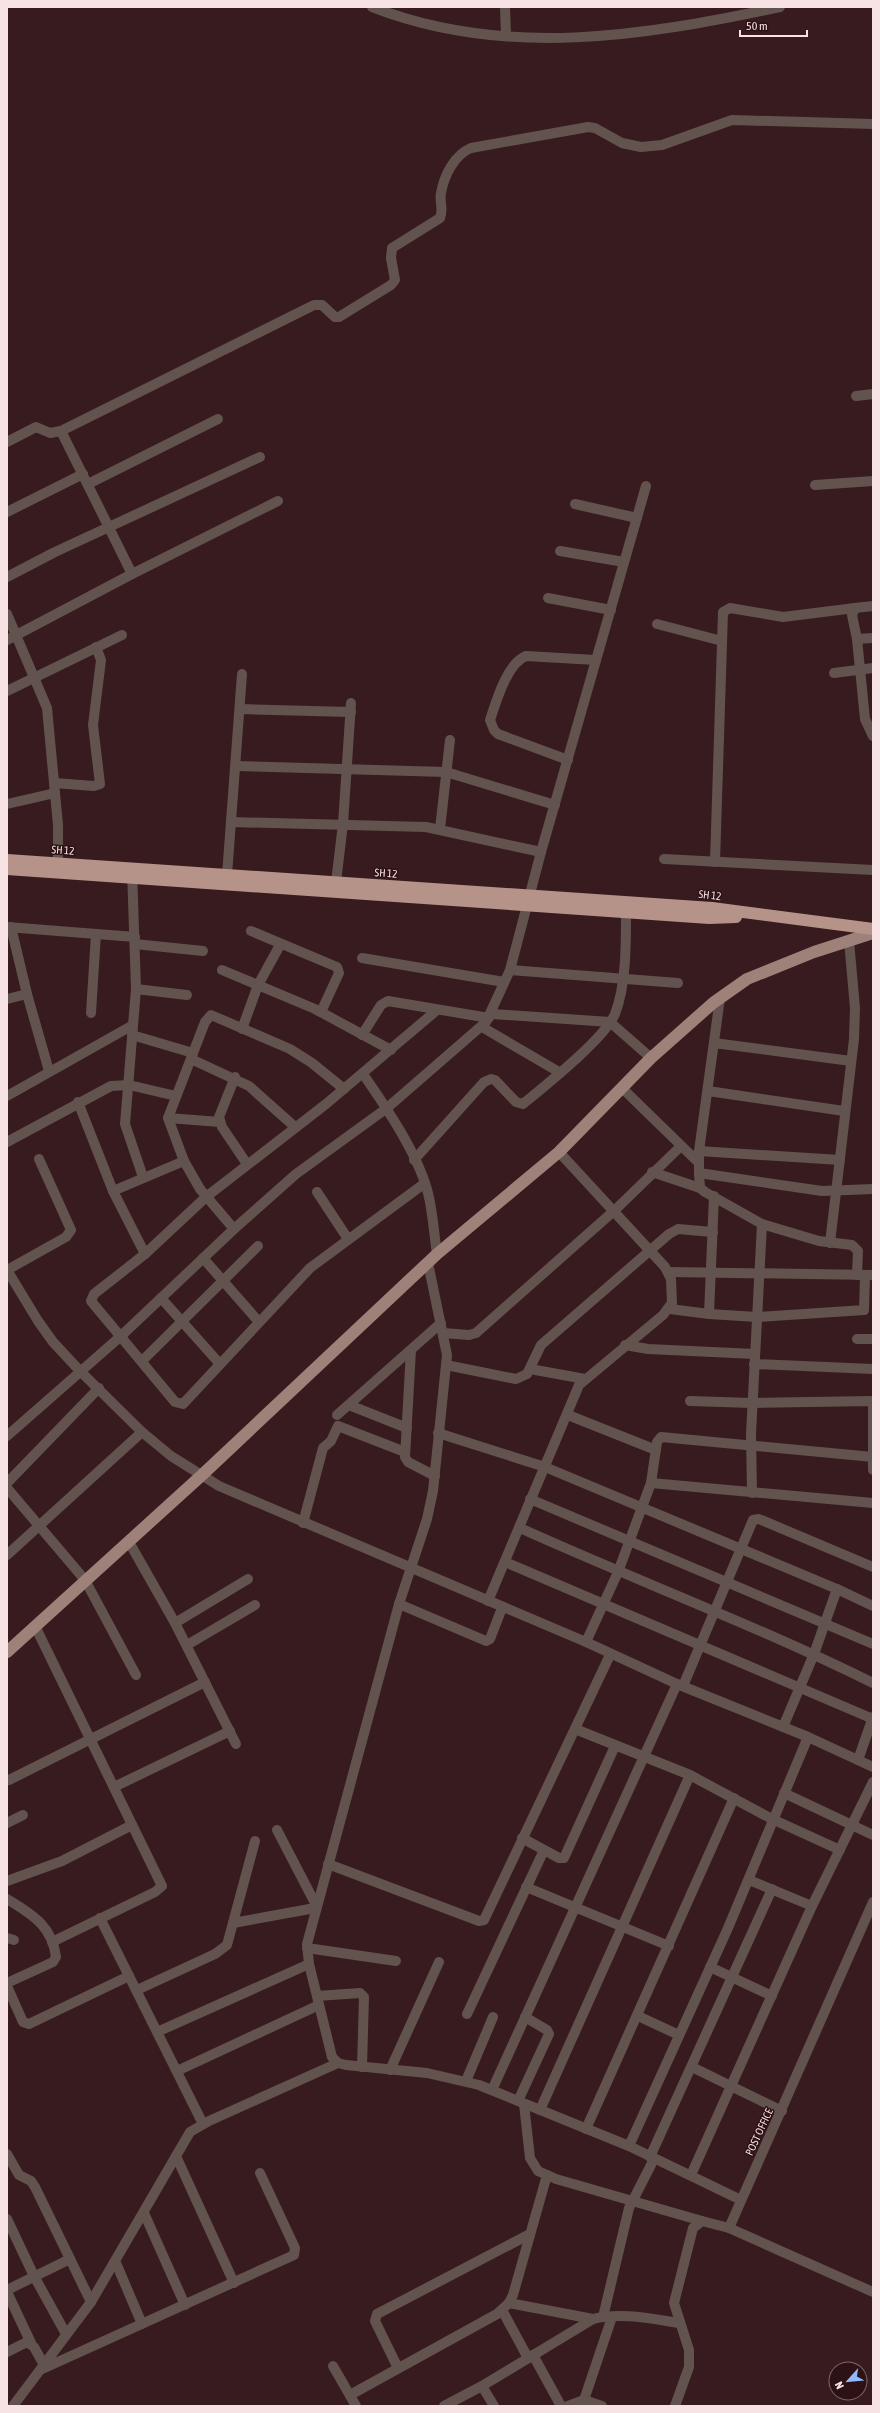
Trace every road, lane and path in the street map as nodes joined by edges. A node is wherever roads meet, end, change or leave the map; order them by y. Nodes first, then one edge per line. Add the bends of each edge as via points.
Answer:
1 (372, 7) edge
2 (505, 7) edge
3 (780, 7) edge
4 (506, 32) junction
5 (873, 124) edge
6 (873, 394) edge
7 (856, 396) dead end
8 (218, 419) dead end
9 (61, 431) junction
10 (7, 442) edge
11 (260, 457) dead end
12 (83, 474) junction
13 (873, 481) edge
14 (88, 484) junction
15 (816, 485) dead end
16 (646, 486) dead end
17 (278, 501) dead end
18 (575, 504) dead end
19 (7, 512) edge
20 (637, 518) junction
21 (109, 527) junction
22 (560, 551) dead end
23 (624, 562) junction
24 (132, 574) junction
25 (7, 577) edge
26 (548, 598) dead end
27 (873, 606) edge
28 (855, 608) junction
29 (611, 610) junction
30 (7, 614) edge
31 (656, 624) dead end
32 (122, 635) dead end
33 (12, 638) edge
34 (873, 638) edge
35 (857, 639) junction
36 (722, 641) junction
37 (96, 647) junction
38 (596, 660) junction
39 (873, 668) edge
40 (859, 669) junction
41 (834, 673) dead end
42 (242, 674) dead end
43 (34, 676) junction
44 (7, 691) edge
45 (240, 709) junction
46 (873, 736) edge
47 (450, 740) dead end
48 (568, 760) junction
49 (236, 766) junction
50 (347, 769) junction
51 (446, 772) junction
52 (54, 783) junction
53 (55, 793) junction
54 (7, 804) edge
55 (555, 804) junction
56 (231, 822) junction
57 (343, 824) junction
58 (440, 829) junction
59 (541, 852) junction
60 (664, 859) dead end
61 (7, 860) edge
62 (715, 862) junction
63 (58, 863) junction
64 (7, 869) edge
65 (873, 870) edge
66 (132, 873) junction
67 (227, 875) junction
68 (336, 882) junction
69 (528, 901) junction
70 (626, 908) junction
71 (9, 927) edge
72 (873, 929) edge
73 (251, 931) dead end
74 (873, 933) edge
75 (96, 934) junction
76 (135, 940) junction
77 (849, 941) junction
78 (280, 944) junction
79 (203, 951) dead end
80 (362, 958) dead end
81 (222, 970) dead end
82 (510, 970) junction
83 (623, 980) junction
84 (504, 982) junction
85 (678, 983) dead end
86 (258, 985) junction
87 (136, 989) junction
88 (27, 994) junction
89 (187, 995) dead end
90 (720, 998) junction
91 (7, 999) edge
92 (437, 1010) junction
93 (320, 1012) junction
94 (91, 1014) dead end
95 (490, 1016) junction
96 (610, 1022) junction
97 (482, 1027) junction
98 (242, 1029) junction
99 (132, 1030) junction
100 (362, 1035) junction
101 (714, 1044) junction
102 (390, 1050) junction
103 (192, 1056) junction
104 (651, 1058) junction
105 (852, 1061) junction
106 (49, 1071) junction
107 (559, 1072) junction
108 (363, 1074) junction
109 (235, 1077) junction
110 (129, 1085) junction
111 (622, 1088) junction
112 (344, 1089) junction
113 (708, 1091) junction
114 (7, 1096) edge
115 (176, 1096) junction
116 (78, 1102) junction
117 (387, 1108) junction
118 (844, 1111) junction
119 (168, 1118) junction
120 (220, 1122) junction
121 (294, 1127) junction
122 (7, 1142) edge
123 (681, 1146) junction
124 (559, 1152) junction
125 (699, 1152) junction
126 (39, 1159) dead end
127 (414, 1160) junction
128 (840, 1160) junction
129 (184, 1161) junction
130 (248, 1164) junction
131 (699, 1168) junction
132 (652, 1172) junction
133 (143, 1177) junction
134 (425, 1183) junction
135 (700, 1188) junction
136 (873, 1189) edge
137 (114, 1190) junction
138 (836, 1191) junction
139 (317, 1192) dead end
140 (714, 1196) junction
141 (206, 1197) junction
142 (615, 1210) junction
143 (762, 1224) junction
144 (234, 1229) junction
145 (713, 1232) junction
146 (348, 1238) junction
147 (830, 1243) junction
148 (258, 1246) dead end
149 (650, 1250) junction
150 (145, 1254) junction
151 (437, 1254) junction
152 (203, 1258) junction
153 (428, 1263) junction
154 (7, 1270) edge
155 (669, 1272) junction
156 (711, 1272) junction
157 (760, 1275) junction
158 (865, 1275) edge
159 (224, 1281) junction
160 (161, 1298) junction
161 (670, 1309) junction
162 (709, 1314) junction
163 (757, 1317) junction
164 (182, 1321) junction
165 (259, 1322) junction
166 (442, 1328) junction
167 (121, 1336) junction
168 (873, 1338) edge
169 (857, 1339) dead end
170 (625, 1345) junction
171 (411, 1350) junction
172 (754, 1359) junction
173 (142, 1362) junction
174 (220, 1364) junction
175 (446, 1365) junction
176 (530, 1369) junction
177 (873, 1369) edge
178 (80, 1371) junction
179 (585, 1378) junction
180 (99, 1388) junction
181 (690, 1401) dead end
182 (752, 1403) junction
183 (349, 1406) junction
184 (337, 1415) dead end
185 (568, 1415) junction
186 (407, 1428) junction
187 (142, 1432) junction
188 (438, 1433) junction
189 (7, 1436) edge
190 (751, 1446) junction
191 (656, 1450) junction
192 (405, 1452) junction
193 (873, 1457) edge
194 (545, 1467) junction
195 (873, 1470) edge
196 (202, 1475) junction
197 (435, 1476) junction
198 (7, 1483) edge
199 (651, 1483) junction
200 (7, 1488) edge
201 (752, 1493) junction
202 (530, 1499) junction
203 (873, 1503) edge
204 (642, 1508) junction
205 (303, 1523) junction
206 (39, 1526) junction
207 (520, 1528) junction
208 (129, 1542) junction
209 (630, 1542) junction
210 (740, 1550) junction
211 (7, 1555) edge
212 (505, 1562) junction
213 (411, 1567) junction
214 (873, 1567) edge
215 (618, 1572) junction
216 (248, 1579) dead end
217 (85, 1580) junction
218 (728, 1582) junction
219 (837, 1589) junction
220 (488, 1601) junction
221 (399, 1604) junction
222 (255, 1605) dead end
223 (604, 1605) junction
224 (873, 1606) edge
225 (502, 1608) junction
226 (715, 1613) junction
227 (825, 1622) junction
228 (175, 1623) junction
229 (35, 1626) junction
230 (586, 1642) junction
231 (873, 1644) edge
232 (187, 1645) junction
233 (701, 1646) junction
234 (7, 1652) edge
235 (814, 1654) junction
236 (610, 1655) junction
237 (136, 1675) dead end
238 (205, 1682) junction
239 (873, 1683) edge
240 (680, 1685) junction
241 (800, 1688) junction
242 (873, 1718) edge
243 (783, 1727) junction
244 (575, 1729) junction
245 (230, 1731) junction
246 (808, 1737) junction
247 (91, 1740) junction
248 (236, 1744) dead end
249 (615, 1746) junction
250 (642, 1757) junction
251 (858, 1760) junction
252 (873, 1767) edge
253 (690, 1775) junction
254 (9, 1780) dead end
255 (873, 1782) edge
256 (114, 1787) junction
257 (784, 1793) junction
258 (734, 1798) junction
259 (22, 1816) dead end
260 (772, 1819) junction
261 (7, 1823) edge
262 (132, 1825) junction
263 (853, 1826) junction
264 (277, 1830) dead end
265 (873, 1835) edge
266 (522, 1838) junction
267 (255, 1841) dead end
268 (544, 1850) junction
269 (840, 1850) junction
270 (328, 1864) junction
271 (748, 1880) junction
272 (7, 1881) edge
273 (526, 1887) junction
274 (772, 1889) junction
275 (7, 1899) edge
276 (873, 1902) edge
277 (316, 1906) junction
278 (812, 1906) junction
279 (575, 1907) junction
280 (100, 1918) junction
281 (233, 1924) junction
282 (622, 1925) junction
283 (52, 1942) junction
284 (669, 1946) junction
285 (307, 1948) junction
286 (396, 1961) dead end
287 (439, 1962) dead end
288 (309, 1964) junction
289 (710, 1966) junction
290 (7, 1976) edge
291 (129, 1976) junction
292 (733, 1976) junction
293 (18, 1978) junction
294 (7, 1985) edge
295 (136, 1990) junction
296 (772, 1996) junction
297 (318, 2000) junction
298 (467, 2014) dead end
299 (638, 2016) junction
300 (493, 2017) dead end
301 (525, 2018) junction
302 (157, 2032) junction
303 (679, 2035) junction
304 (338, 2063) junction
305 (362, 2067) junction
306 (692, 2067) junction
307 (390, 2070) junction
308 (177, 2071) junction
309 (466, 2081) junction
310 (731, 2086) junction
311 (492, 2090) junction
312 (521, 2103) junction
313 (540, 2110) junction
314 (782, 2111) junction
315 (203, 2124) junction
316 (586, 2129) junction
317 (629, 2146) junction
318 (7, 2154) edge
319 (176, 2156) junction
320 (652, 2158) junction
321 (260, 2173) dead end
322 (547, 2175) junction
323 (690, 2175) junction
324 (632, 2200) junction
325 (741, 2200) junction
326 (144, 2213) junction
327 (7, 2219) edge
328 (702, 2221) junction
329 (729, 2228) junction
330 (530, 2234) junction
331 (70, 2259) junction
332 (116, 2262) junction
333 (34, 2276) junction
334 (234, 2283) junction
335 (7, 2291) edge
336 (873, 2292) edge
337 (91, 2302) junction
338 (185, 2305) junction
339 (505, 2307) junction
340 (603, 2318) junction
341 (680, 2323) junction
342 (142, 2324) junction
343 (66, 2334) junction
344 (31, 2343) junction
345 (7, 2352) edge
346 (530, 2356) junction
347 (333, 2366) dead end
348 (42, 2368) junction
349 (398, 2368) junction
350 (482, 2386) junction
351 (350, 2395) junction
352 (584, 2400) junction
353 (13, 2406) edge
354 (356, 2406) edge
355 (444, 2406) edge
356 (494, 2406) edge
357 (561, 2406) edge
358 (568, 2406) edge
359 (602, 2406) edge
360 (675, 2406) edge

1 - 4 street via 467,33
2 - 4 street
3 - 4 street via 706,23 618,35 542,39
5 - 9 street via 732,120 662,145 641,147 622,143 595,128 588,127 471,148 462,152 453,162 441,193 440,218 392,248 394,283 339,317 335,317 322,305 314,305
6 - 7 street
8 - 14 street
9 - 10 street via 50,434 36,427
9 - 12 street
11 - 21 street
12 - 14 street
12 - 19 street
13 - 15 street
14 - 21 street
16 - 20 street
17 - 24 street
18 - 20 street
20 - 23 street
21 - 24 street
21 - 25 street
22 - 23 street
23 - 29 street
24 - 33 street
26 - 29 street
27 - 28 street
28 - 35 street via 852,615
28 - 36 street via 783,617 728,608 723,612
29 - 38 street
30 - 33 street
31 - 36 street
32 - 37 street
33 - 43 street
34 - 35 street
35 - 40 street
36 - 62 street
37 - 43 street
37 - 52 street via 101,660 93,725 100,784 94,786
38 - 48 street
38 - 48 street via 526,656 521,658 512,666 490,720 498,734
39 - 40 street
40 - 41 street
40 - 46 street via 865,719
42 - 45 street
43 - 44 street
43 - 52 street via 47,708
45 - 49 street
45 - 50 street via 351,708
47 - 51 street
48 - 55 street
49 - 50 street
49 - 56 street
50 - 51 street
50 - 57 street
51 - 55 street
51 - 58 street
52 - 53 street
53 - 54 street
53 - 63 street
55 - 59 street
56 - 57 street
56 - 67 street
57 - 58 street
57 - 68 street
58 - 59 street
59 - 69 street
60 - 62 street
61 - 63 highway, SH 12
62 - 65 street
63 - 66 highway, SH 12
64 - 66 highway, SH 12
66 - 67 highway, SH 12
66 - 69 highway, SH 12
66 - 76 street
67 - 68 highway, SH 12
68 - 69 highway, SH 12
69 - 70 highway, SH 12
69 - 82 street
70 - 72 highway, SH 12 via 712,908
70 - 83 street
71 - 75 street
71 - 88 street
73 - 78 street
74 - 77 main road
75 - 76 street
75 - 94 street
76 - 79 street
76 - 87 street
77 - 90 main road via 747,979
77 - 105 street via 855,1008
78 - 86 street
78 - 93 street via 334,965 340,970
80 - 84 street
81 - 86 street
82 - 83 street
82 - 84 street
83 - 85 street
83 - 96 street via 615,1014
84 - 95 street
86 - 93 street
86 - 98 street
87 - 89 street
87 - 99 street
88 - 91 street
88 - 106 street
90 - 101 street
90 - 104 main road
92 - 95 street
92 - 100 street via 388,1001 381,1006
92 - 102 street
93 - 100 street
95 - 96 street
95 - 97 street
96 - 104 street
96 - 107 street via 596,1040
97 - 107 street
97 - 117 street
98 - 103 street via 211,1015 205,1022
98 - 112 street via 290,1049
99 - 103 street
99 - 106 street
99 - 110 street
100 - 102 street
101 - 105 street
101 - 113 street
102 - 108 street
103 - 109 street
103 - 115 street
104 - 111 main road
105 - 118 street
106 - 114 street
107 - 127 street via 523,1104 516,1102 494,1080 488,1079
108 - 112 street
108 - 117 street
109 - 120 street via 220,1112
109 - 121 street via 257,1091
110 - 115 street
110 - 116 street via 111,1086
110 - 133 street via 126,1124
111 - 123 street
111 - 124 main road
112 - 121 street
113 - 118 street
113 - 125 street
115 - 119 street
116 - 122 street
116 - 137 street
117 - 127 street
117 - 144 street via 296,1174
118 - 128 street
119 - 120 street
119 - 129 street
120 - 130 street
121 - 130 street
123 - 131 street
123 - 132 street
124 - 142 street
124 - 151 main road
125 - 128 street
125 - 131 street
126 - 154 street via 71,1230 66,1237
127 - 134 street
128 - 138 street
129 - 133 street
129 - 141 street
130 - 141 street
131 - 135 street
131 - 138 street
132 - 135 street
132 - 142 street
133 - 137 street
134 - 146 street
134 - 151 street
135 - 140 street
136 - 138 street
137 - 150 street
138 - 147 street
139 - 146 street
140 - 143 street
140 - 145 street
141 - 144 street
141 - 150 street
142 - 149 street
142 - 166 street via 476,1333 469,1335
143 - 147 street
143 - 157 street
144 - 152 street
145 - 149 street via 678,1229
145 - 156 street
146 - 165 street via 310,1268
147 - 158 street via 852,1245 856,1248
148 - 159 street
149 - 155 street
149 - 176 street via 541,1345
150 - 167 street via 91,1298 93,1305
151 - 153 main road
152 - 159 street
152 - 160 street
153 - 166 street
153 - 196 main road
154 - 178 street via 53,1342
155 - 156 street
155 - 161 street via 673,1296
156 - 157 street
156 - 162 street
157 - 158 street
157 - 163 street
158 - 163 street via 864,1310
159 - 164 street
159 - 165 street
160 - 164 street
160 - 167 street
161 - 162 street
161 - 170 street
162 - 163 street
163 - 172 street
164 - 173 street
164 - 174 street
165 - 174 street
166 - 171 street
166 - 175 street via 446,1344
167 - 173 street
167 - 178 street
168 - 169 street
170 - 172 street
170 - 179 street
171 - 183 street
171 - 186 street
172 - 177 street
172 - 182 street
173 - 174 street via 179,1404 187,1400
175 - 176 street via 516,1379 527,1374
175 - 188 street
176 - 179 street
178 - 180 street
178 - 189 street
179 - 185 street via 576,1391
180 - 187 street
180 - 198 street
181 - 182 street
182 - 190 street
182 - 193 street via 873,1401
183 - 184 street
183 - 186 street
185 - 191 street
185 - 194 street
186 - 192 street
187 - 196 street via 171,1456
187 - 206 street
188 - 194 street
188 - 197 street
190 - 191 street via 661,1437
190 - 193 street
190 - 201 street
191 - 199 street
192 - 197 street via 408,1462
192 - 205 street via 338,1426 331,1441 323,1448
193 - 195 street
194 - 202 street
194 - 204 street
196 - 205 street via 235,1495
196 - 208 main road
197 - 213 street via 426,1519
199 - 201 street
199 - 204 street
200 - 206 street
201 - 203 street
202 - 207 street
202 - 209 street
204 - 209 street
204 - 210 street
205 - 213 street
206 - 211 street
206 - 217 street
207 - 212 street
207 - 215 street
208 - 217 main road
208 - 228 street
209 - 215 street
209 - 218 street
210 - 214 street via 751,1522 756,1519
210 - 218 street
210 - 219 street
212 - 220 street
212 - 223 street
213 - 220 street
213 - 221 street
215 - 223 street
215 - 226 street
216 - 228 street
217 - 229 main road
217 - 237 street
218 - 226 street
218 - 227 street
219 - 224 street
219 - 227 street
220 - 225 street
221 - 225 street via 486,1641 490,1640
221 - 270 street
222 - 232 street
223 - 230 street
223 - 233 street
225 - 230 street
226 - 233 street
226 - 235 street
227 - 231 street
227 - 235 street
228 - 232 street
229 - 234 main road
229 - 247 street
230 - 236 street
232 - 238 street
233 - 240 street
233 - 241 street
235 - 239 street
235 - 241 street
236 - 240 street
236 - 244 street
238 - 245 street
238 - 247 street
240 - 243 street
240 - 250 street
241 - 242 street
241 - 243 street
242 - 251 street
243 - 246 street
244 - 249 street
244 - 266 street
245 - 248 street
245 - 256 street
246 - 251 street
246 - 257 street
247 - 254 street
247 - 256 street
249 - 250 street
249 - 268 street via 566,1856 562,1859
250 - 253 street
250 - 279 street
251 - 252 street
253 - 258 street
253 - 282 street
255 - 263 street
256 - 262 street
257 - 260 street
257 - 263 street
258 - 260 street
258 - 284 street
259 - 261 street
260 - 269 street
260 - 271 street
262 - 272 street via 62,1861
262 - 280 street via 162,1886
263 - 265 street
263 - 269 street
264 - 277 street
266 - 268 street
266 - 270 street via 488,1915 479,1921
267 - 281 street
268 - 273 street
269 - 278 street
270 - 277 street
271 - 274 street
271 - 289 street
273 - 279 street
273 - 298 street
274 - 278 street
274 - 292 street
275 - 283 street via 37,1917
276 - 314 street, POST OFFICE
277 - 281 street
277 - 285 street
278 - 296 street
279 - 282 street
279 - 301 street
280 - 283 street
280 - 291 street
281 - 295 street via 227,1945 219,1952
282 - 284 street
282 - 313 street
283 - 293 street via 56,1952 55,1960
284 - 299 street
285 - 286 street
285 - 288 street
287 - 307 street
288 - 297 street
288 - 302 street
289 - 292 street
289 - 303 street
290 - 293 street
291 - 294 street via 29,2024 23,2022
291 - 295 street
292 - 296 street
292 - 306 street
293 - 294 street
295 - 302 street
296 - 310 street
297 - 304 street via 332,2057
297 - 305 street via 360,1993 364,1997
297 - 308 street
299 - 303 street
299 - 316 street
300 - 309 street
301 - 311 street
301 - 312 street via 550,2034
302 - 308 street
303 - 317 street
304 - 305 street
304 - 315 street
305 - 307 street
306 - 310 street
306 - 320 street
307 - 309 street
308 - 315 street
309 - 311 street
310 - 314 street
310 - 323 street
311 - 312 street
312 - 313 street
312 - 322 street via 530,2158 538,2171
313 - 316 street
314 - 325 street, POST OFFICE
315 - 319 street via 190,2132
316 - 317 street
317 - 320 street
318 - 331 street via 19,2175 31,2181 35,2187
319 - 326 street
319 - 334 street
320 - 323 street
320 - 324 street
321 - 334 street via 296,2252 291,2257
322 - 324 street
322 - 330 street
323 - 325 street
324 - 328 street
324 - 340 street
325 - 329 street, POST OFFICE
326 - 332 street
326 - 338 street
327 - 333 street
328 - 329 street
328 - 341 street via 693,2228 675,2292 676,2312
329 - 336 street
330 - 339 street
330 - 349 street via 377,2314 375,2322
331 - 333 street
331 - 337 street
332 - 337 street
332 - 342 street
333 - 335 street
333 - 343 street
334 - 338 street
335 - 344 street
337 - 343 street
338 - 342 street
339 - 340 street
339 - 346 street
339 - 349 street
340 - 341 street
340 - 346 street
340 - 352 street
341 - 360 street via 689,2350 689,2367
342 - 348 street
343 - 348 street
344 - 345 street via 27,2342
344 - 348 street
346 - 350 street
346 - 357 street
347 - 351 street
348 - 353 street
349 - 351 street
350 - 355 street
350 - 356 street
351 - 354 street
352 - 358 street
352 - 359 street

